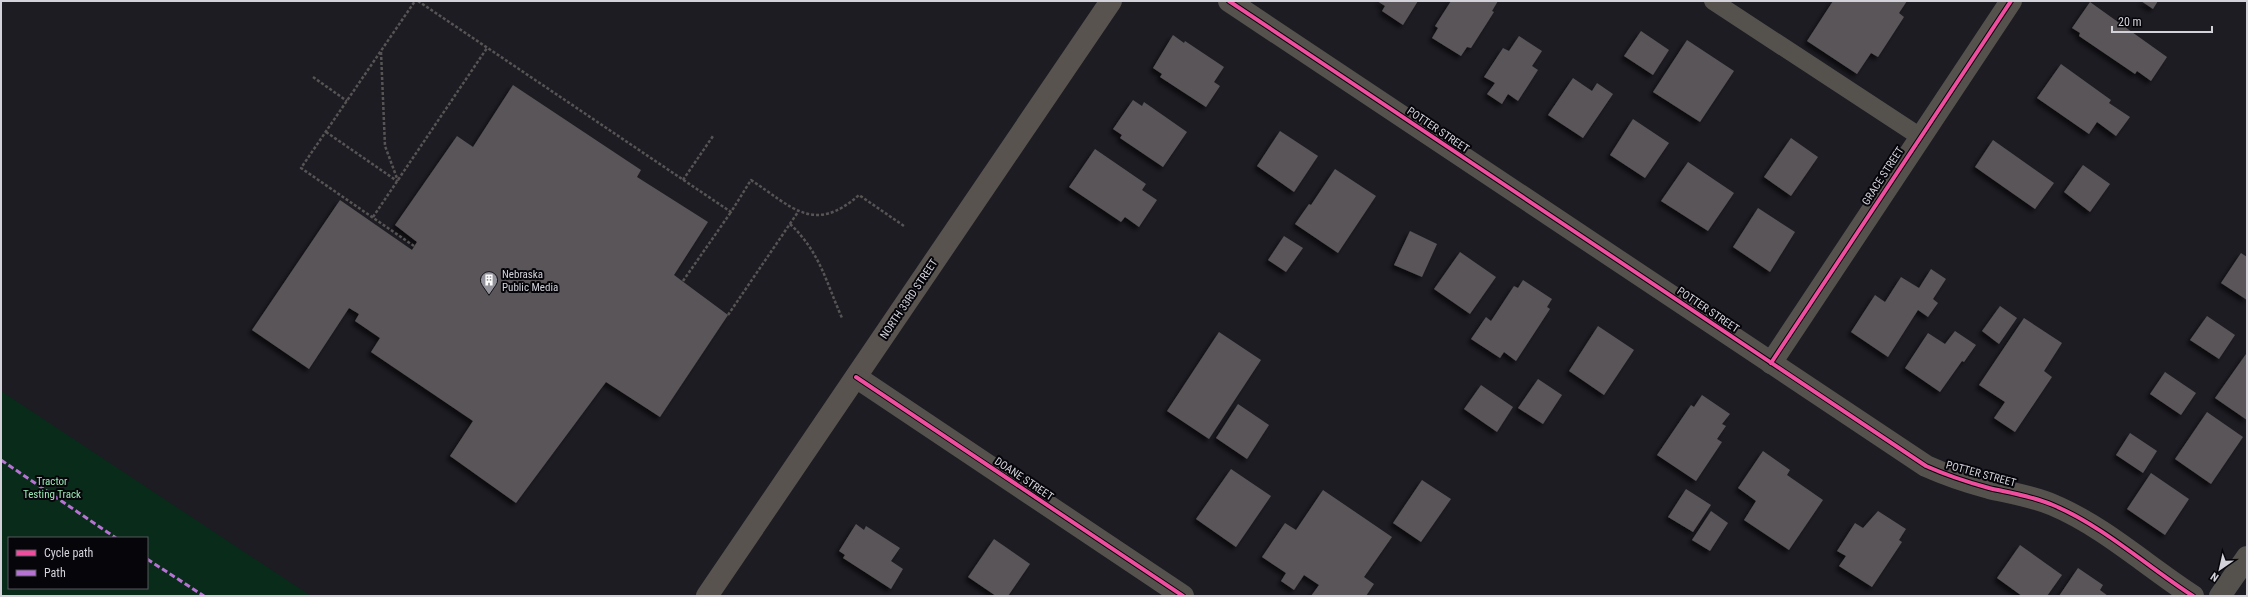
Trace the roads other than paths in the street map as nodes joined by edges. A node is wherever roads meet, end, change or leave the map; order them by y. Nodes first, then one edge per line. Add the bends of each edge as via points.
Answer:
1 (1111, 1) edge
2 (1229, 1) edge
3 (1713, 1) edge
4 (2010, 1) edge
5 (1920, 136) junction
6 (1771, 363) junction
7 (856, 377) junction
8 (2247, 557) edge
9 (707, 596) edge
10 (1183, 596) edge
11 (2194, 596) edge
12 (2220, 596) edge

1 - 7 main road, NORTH 33RD STREET
2 - 6 street, POTTER STREET
3 - 5 lane
4 - 5 street, GRACE STREET
5 - 6 street, GRACE STREET
6 - 11 street, POTTER STREET via 1926,466 1955,478 2022,494 2054,506 2096,529
7 - 9 main road, NORTH 33RD STREET
7 - 10 street, DOANE STREET
8 - 12 street

